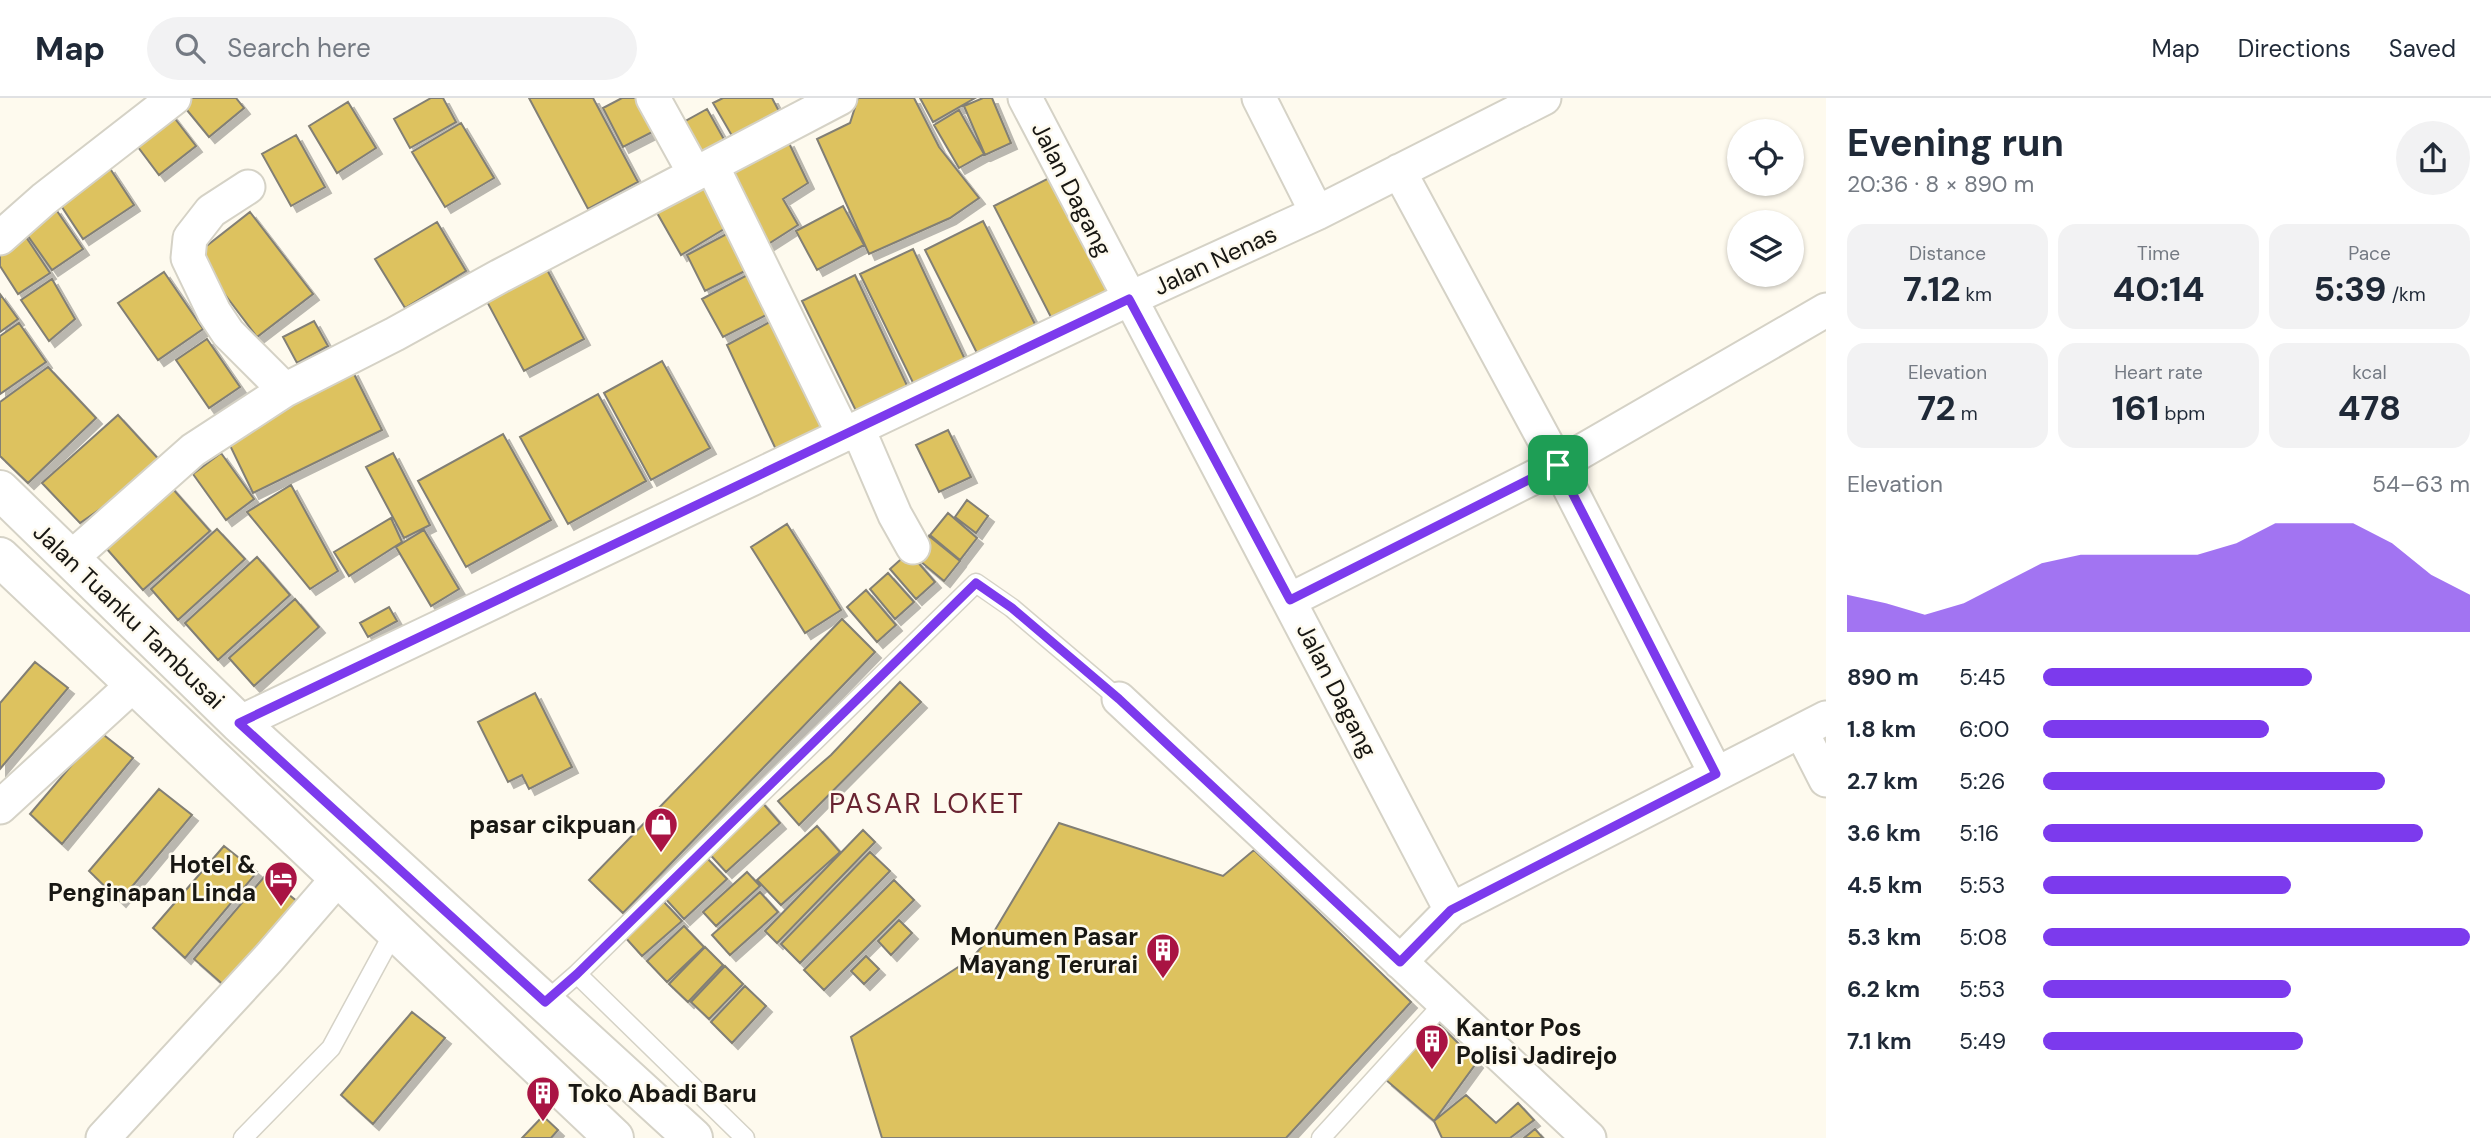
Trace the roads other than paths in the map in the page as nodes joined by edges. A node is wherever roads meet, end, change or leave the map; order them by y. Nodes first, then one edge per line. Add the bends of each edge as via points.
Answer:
1 (174, 98) edge
2 (653, 98) edge
3 (840, 98) edge
4 (1026, 98) edge
5 (1259, 98) edge
6 (1544, 98) edge
7 (703, 170) junction
8 (1399, 171) junction
9 (248, 187) dead end
10 (1317, 213) junction
11 (0, 238) edge
12 (1129, 299) junction
13 (1826, 310) edge
14 (285, 390) junction
15 (851, 432) junction
16 (1558, 465) junction
17 (0, 490) edge
18 (913, 547) dead end
19 (0, 558) edge
20 (70, 559) junction
21 (1290, 600) junction
22 (133, 685) junction
23 (1119, 699) joint
24 (239, 723) junction
25 (1813, 724) edge
26 (1716, 774) junction
27 (1826, 780) edge
28 (0, 807) edge
29 (339, 877) junction
30 (1451, 910) junction
31 (395, 930) junction
32 (1400, 962) junction
33 (577, 974) junction
34 (545, 1002) junction
35 (1444, 1003) junction
36 (651, 1073) junction
37 (103, 1138) edge
38 (243, 1138) edge
39 (614, 1138) edge
40 (693, 1138) edge
41 (745, 1138) edge
42 (1321, 1138) edge
43 (1589, 1138) edge

1 - 11 street
2 - 7 street
3 - 7 street
4 - 12 street, Jalan Dagang
5 - 10 street
6 - 8 street, Jalan Nenas
7 - 14 street
7 - 15 street
8 - 10 street, Jalan Nenas
8 - 16 street
9 - 14 street via 211,211 190,238 188,258 228,333
10 - 12 street, Jalan Nenas
12 - 15 street, Jalan Nenas
12 - 21 street, Jalan Dagang
13 - 16 street
14 - 20 street via 193,450
15 - 18 street
15 - 24 street, Jalan Nenas
16 - 21 street
16 - 26 street
17 - 20 main road, Jalan Tuanku Tambusai
19 - 22 main road, Jalan Tuanku Tambusai
20 - 24 main road, Jalan Tuanku Tambusai
21 - 30 street, Jalan Dagang
22 - 28 street
22 - 29 main road, Jalan Tuanku Tambusai
23 - 32 street
23 - 33 lane via 976,583
24 - 34 main road, Jalan Tuanku Tambusai
25 - 26 street
25 - 27 street
26 - 30 street
29 - 31 main road, Jalan Tuanku Tambusai
29 - 37 street
30 - 32 street
31 - 38 lane via 331,1048
31 - 39 main road, Jalan Tuanku Tambusai
32 - 35 street
33 - 34 lane
33 - 36 lane
34 - 36 main road, Jalan Tuanku Tambusai
35 - 42 lane
35 - 43 street
36 - 40 main road, Jalan Tuanku Tambusai
36 - 41 lane

